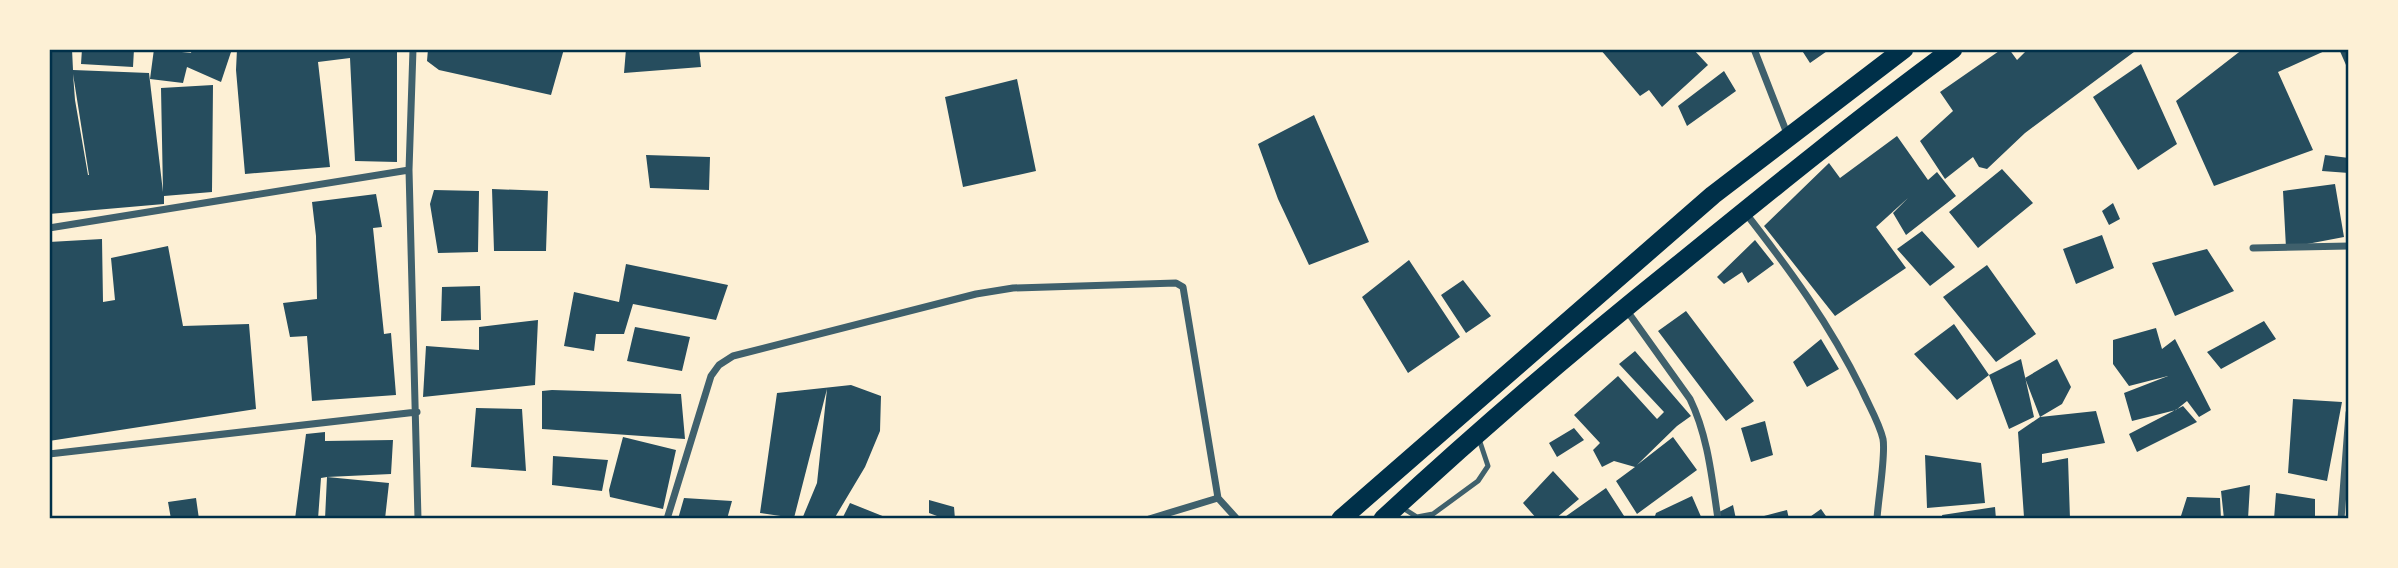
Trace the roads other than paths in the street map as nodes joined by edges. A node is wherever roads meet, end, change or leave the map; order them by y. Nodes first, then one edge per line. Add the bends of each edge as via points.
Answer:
1 (413, 49) edge
2 (1754, 49) edge
3 (1903, 49) edge
4 (1953, 49) edge
5 (1788, 137) junction
6 (409, 170) junction
7 (1744, 211) junction
8 (49, 228) edge
9 (2349, 246) edge
10 (2253, 248) dead end
11 (1625, 308) junction
12 (417, 412) junction
13 (2349, 414) edge
14 (1477, 432) junction
15 (49, 454) edge
16 (1218, 498) junction
17 (1398, 505) junction
18 (418, 519) edge
19 (667, 519) edge
20 (1149, 519) edge
21 (1237, 519) edge
22 (1341, 519) edge
23 (1383, 519) edge
24 (1718, 519) edge
25 (1877, 519) edge
26 (2341, 519) edge

1 - 6 street
2 - 5 street
3 - 5 highway
4 - 7 highway
5 - 22 highway via 1650,248
6 - 8 street
6 - 12 street
7 - 11 highway
7 - 25 street via 1818,311 1877,422 1884,442
9 - 10 street
11 - 14 highway
11 - 24 street via 1698,415
12 - 15 street
12 - 18 street
13 - 26 street
14 - 17 highway
14 - 17 lane via 1488,466 1478,481 1433,514 1417,517
16 - 19 street via 1183,287 1175,283 1013,288 733,356 719,365 710,376
16 - 20 street
16 - 21 street
17 - 23 highway

